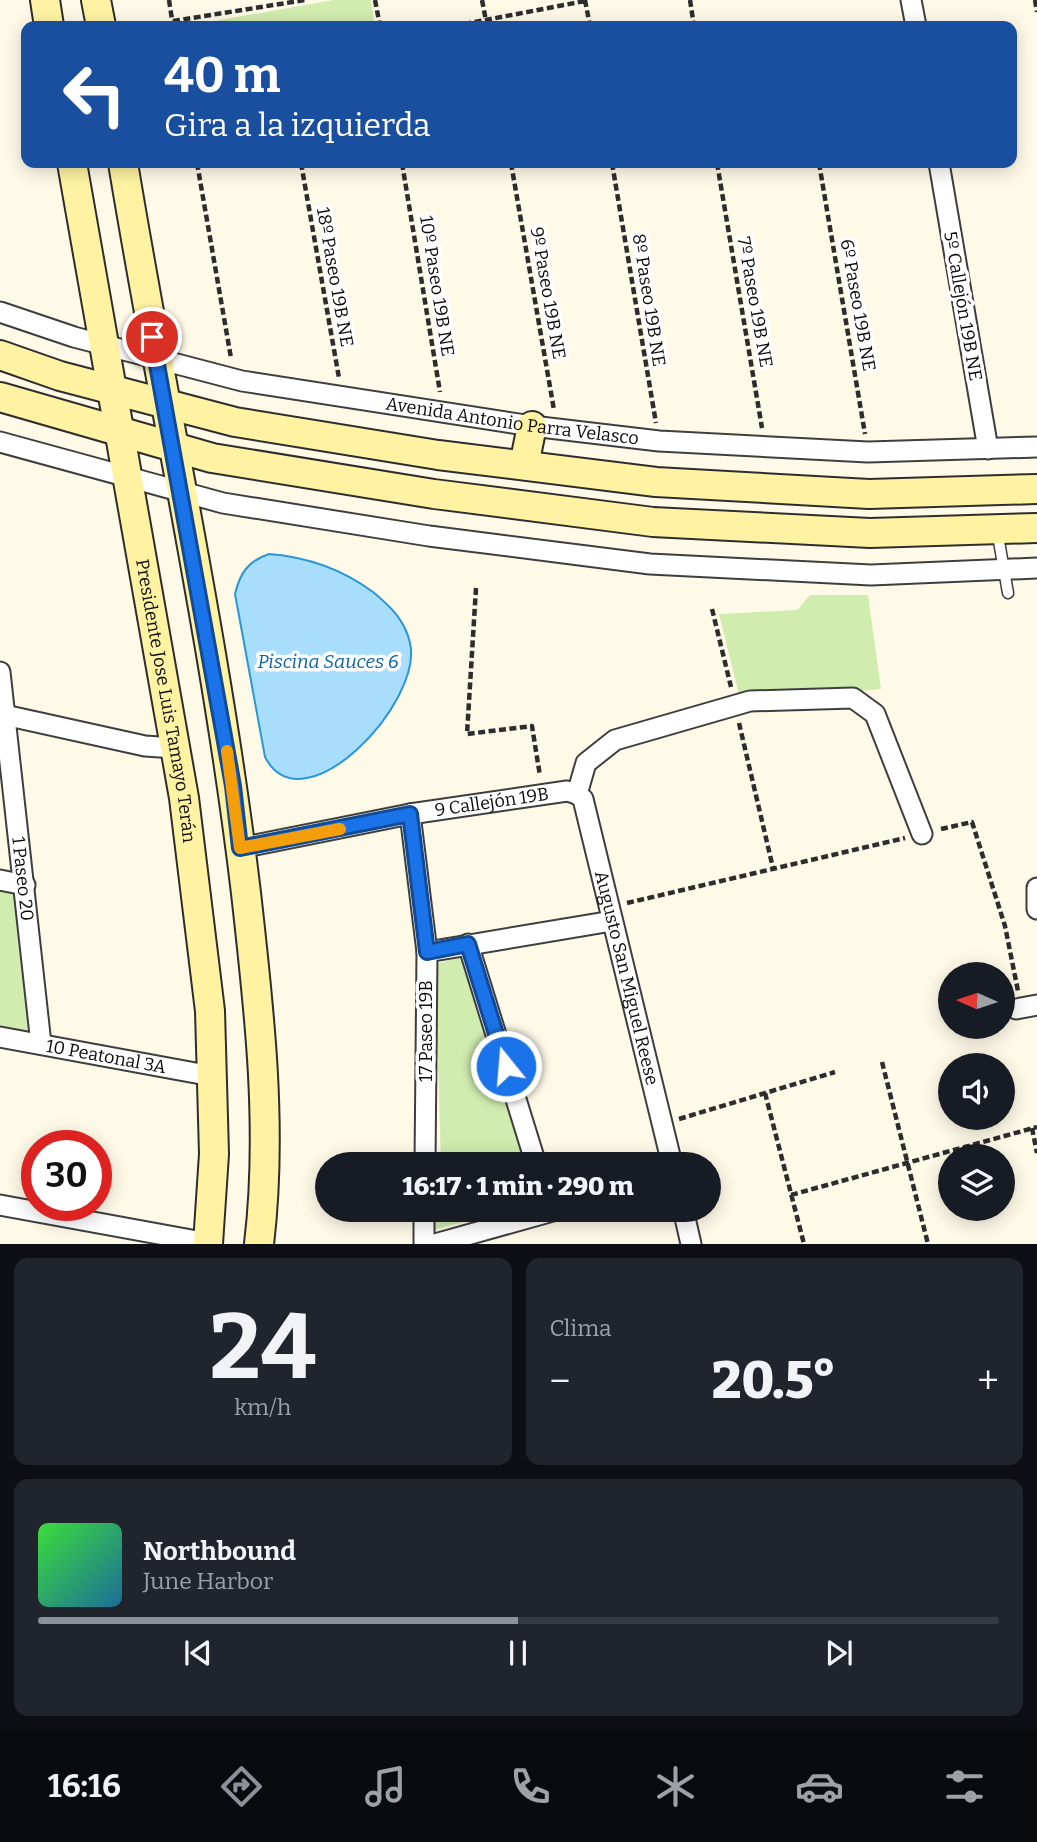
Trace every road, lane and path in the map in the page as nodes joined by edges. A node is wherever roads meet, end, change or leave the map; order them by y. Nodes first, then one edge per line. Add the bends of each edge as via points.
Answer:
1 (45, 0) edge
2 (96, 0) edge
3 (169, 0) edge
4 (304, 0) edge
5 (375, 0) edge
6 (482, 0) edge
7 (690, 0) edge
8 (911, 0) edge
9 (1035, 0) edge
10 (585, 1) edge
11 (273, 2) edge
12 (1037, 12) edge
13 (48, 21) edge
14 (100, 21) edge
15 (172, 21) edge
16 (187, 21) edge
17 (379, 21) edge
18 (486, 21) edge
19 (495, 21) edge
20 (589, 21) edge
21 (693, 21) edge
22 (915, 21) edge
23 (73, 168) edge
24 (124, 168) edge
25 (198, 168) edge
26 (301, 168) edge
27 (403, 168) edge
28 (512, 168) edge
29 (613, 168) edge
30 (718, 168) edge
31 (820, 168) edge
32 (940, 168) edge
33 (0, 312) edge
34 (102, 344) junction
35 (0, 355) edge
36 (156, 358) junction
37 (235, 379) junction
38 (110, 389) junction
39 (342, 396) junction
40 (0, 397) edge
41 (164, 403) junction
42 (444, 414) junction
43 (545, 427) junction
44 (118, 432) junction
45 (659, 441) junction
46 (0, 442) edge
47 (172, 446) junction
48 (765, 446) junction
49 (1037, 447) edge
50 (988, 449) junction
51 (868, 452) junction
52 (524, 465) junction
53 (126, 477) junction
54 (1037, 489) edge
55 (180, 492) junction
56 (1037, 528) edge
57 (997, 530) junction
58 (1037, 568) edge
59 (1002, 571) junction
60 (475, 588) dead end
61 (1007, 593) dead end
62 (712, 609) dead end
63 (0, 672) edge
64 (735, 706) junction
65 (3, 715) edge
66 (175, 748) junction
67 (577, 794) junction
68 (543, 795) junction
69 (410, 814) junction
70 (922, 834) junction
71 (240, 848) junction
72 (773, 868) junction
73 (0, 880) edge
74 (25, 885) junction
75 (1037, 888) edge
76 (1037, 909) edge
77 (611, 914) junction
78 (468, 944) junction
79 (427, 952) junction
80 (1025, 1007) edge
81 (0, 1037) edge
82 (41, 1044) junction
83 (882, 1062) dead end
84 (835, 1072) dead end
85 (212, 1076) junction
86 (765, 1093) junction
87 (662, 1124) junction
88 (1035, 1128) edge
89 (425, 1152) edge
90 (532, 1152) edge
91 (669, 1152) edge
92 (1037, 1153) edge
93 (907, 1163) junction
94 (791, 1195) junction
95 (0, 1205) edge
96 (424, 1222) edge
97 (512, 1222) edge
98 (686, 1222) edge
99 (208, 1243) edge
100 (259, 1244) edge
101 (424, 1244) edge
102 (435, 1244) edge
103 (691, 1244) edge
104 (804, 1244) edge
105 (928, 1244) edge

1 - 13 main road
2 - 14 main road
3 - 15 path
4 - 11 path
5 - 17 path
6 - 18 path
7 - 21 path
8 - 22 street
9 - 12 path
10 - 19 path
10 - 20 path
11 - 16 path
23 - 34 main road, Presidente Jose Luis Tamayo Terán
24 - 36 main road
25 - 37 path
26 - 39 path, 18º Paseo 19B NE
27 - 42 path, 10º Paseo 19B NE
28 - 43 path, 9º Paseo 19B NE
29 - 45 path, 8º Paseo 19B NE
30 - 48 path, 7º Paseo 19B NE
31 - 51 path, 6º Paseo 19B NE
32 - 50 street, 5º Callejón 19B NE
33 - 34 street, Avenida Antonio Parra Velasco
34 - 36 street, Avenida Antonio Parra Velasco
34 - 38 main road, Presidente Jose Luis Tamayo Terán
35 - 38 main road
36 - 37 street, Avenida Antonio Parra Velasco
36 - 41 main road
37 - 39 street, Avenida Antonio Parra Velasco
38 - 41 main road
38 - 44 main road, Presidente Jose Luis Tamayo Terán
39 - 42 street, Avenida Antonio Parra Velasco
40 - 44 main road
41 - 47 main road
41 - 52 main road via 235,422
42 - 43 street, Avenida Antonio Parra Velasco
43 - 45 street, Avenida Antonio Parra Velasco
43 - 52 main road
44 - 47 main road
44 - 53 main road, Presidente Jose Luis Tamayo Terán
45 - 48 street, Avenida Antonio Parra Velasco
46 - 53 street
47 - 55 main road
47 - 57 main road via 212,458 420,492 653,522 870,533
48 - 51 street, Avenida Antonio Parra Velasco
49 - 50 street, Avenida Antonio Parra Velasco
50 - 51 street, Avenida Antonio Parra Velasco
52 - 54 main road via 656,482 869,494
53 - 55 street
53 - 66 main road, Presidente Jose Luis Tamayo Terán
55 - 59 street via 429,536 650,564 871,575
55 - 71 main road
56 - 57 main road
57 - 59 lane
58 - 59 street
59 - 61 lane
60 - 68 path via 467,734 532,726
62 - 64 path
63 - 65 street, 1 Paseo 20
64 - 67 street via 615,740 586,763
64 - 70 street via 751,701 853,698 875,714
64 - 72 path
65 - 66 street via 145,746
65 - 74 street, 1 Paseo 20
66 - 85 main road, Presidente Jose Luis Tamayo Terán via 210,1012
67 - 68 street, 9 Callejón 19B
67 - 77 street, Augusto San Miguel Reese via 583,799
68 - 69 street, 9 Callejón 19B
69 - 71 street, 9 Callejón 19B
69 - 79 street, 17 Paseo 19B
70 - 72 path
70 - 80 path via 972,822
71 - 100 main road via 260,1016 264,1157
72 - 77 path
73 - 74 street
74 - 82 street, 1 Paseo 20
75 - 76 street
77 - 78 street
77 - 87 street, Augusto San Miguel Reese
78 - 79 street
78 - 90 street
79 - 89 street, 17 Paseo 19B
81 - 82 street, 10 Peatonal 3A
82 - 85 street, 10 Peatonal 3A
83 - 93 path
84 - 86 path
85 - 99 main road, Presidente Jose Luis Tamayo Terán via 214,1154
86 - 87 path
86 - 94 path
87 - 91 street, Augusto San Miguel Reese
88 - 92 path
88 - 93 path
93 - 94 path
93 - 105 path
94 - 104 path
95 - 99 street
96 - 101 street
97 - 102 street
98 - 103 street

